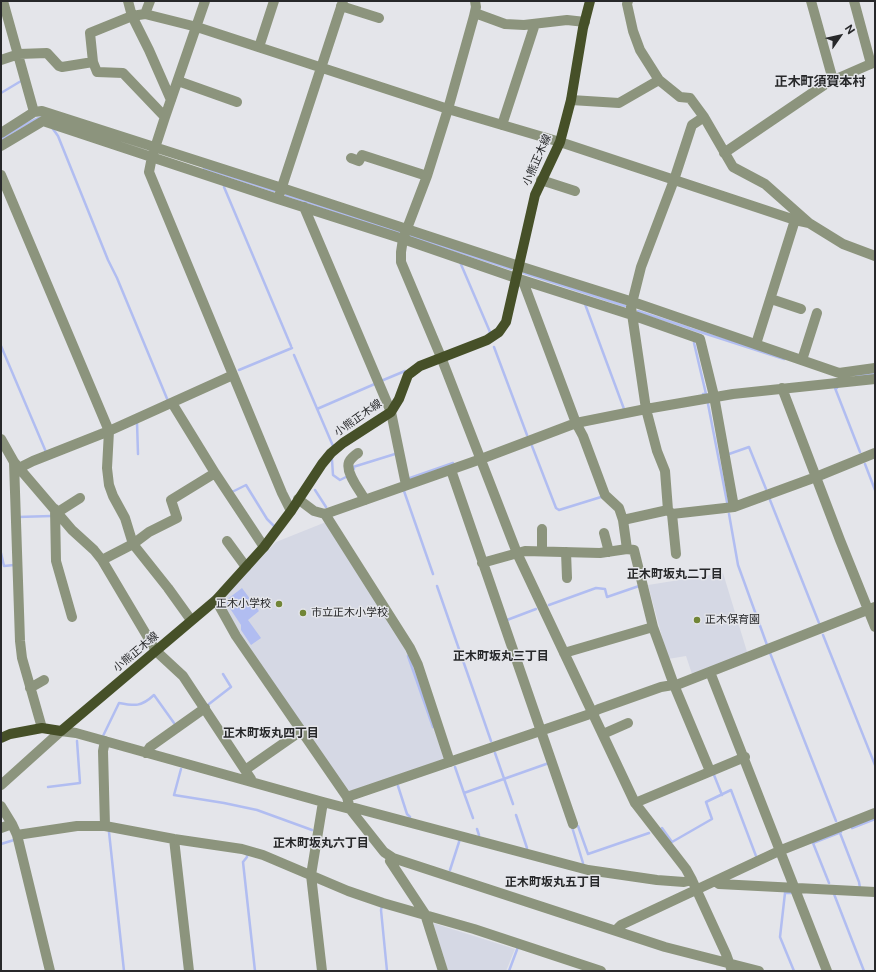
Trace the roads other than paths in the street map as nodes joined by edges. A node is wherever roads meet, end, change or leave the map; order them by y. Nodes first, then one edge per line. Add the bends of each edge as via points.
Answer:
1 (4, 1) edge
2 (128, 1) edge
3 (150, 1) edge
4 (205, 1) edge
5 (274, 1) edge
6 (475, 1) edge
7 (590, 1) edge
8 (628, 1) edge
9 (811, 1) edge
10 (854, 1) edge
11 (342, 4) edge
12 (475, 13) junction
13 (145, 14) junction
14 (132, 16) junction
15 (379, 18) dead end
16 (585, 22) junction
17 (535, 24) junction
18 (197, 27) junction
19 (259, 47) junction
20 (19, 54) junction
21 (1, 60) edge
22 (93, 62) junction
23 (873, 63) edge
24 (321, 67) junction
25 (659, 80) junction
26 (833, 80) junction
27 (178, 81) junction
28 (171, 100) junction
29 (571, 100) junction
30 (236, 102) dead end
31 (448, 109) junction
32 (34, 112) junction
33 (165, 117) junction
34 (704, 117) junction
35 (502, 125) junction
36 (1, 133) edge
37 (560, 142) junction
38 (1, 146) edge
39 (154, 152) junction
40 (724, 153) junction
41 (351, 158) dead end
42 (1, 175) edge
43 (427, 176) junction
44 (541, 180) junction
45 (674, 180) junction
46 (282, 188) junction
47 (575, 191) dead end
48 (278, 199) junction
49 (304, 208) junction
50 (795, 220) junction
51 (809, 223) junction
52 (405, 235) junction
53 (875, 256) edge
54 (519, 266) junction
55 (516, 278) junction
56 (770, 299) junction
57 (632, 302) junction
58 (801, 309) dead end
59 (818, 313) dead end
60 (632, 314) junction
61 (756, 344) junction
62 (441, 357) junction
63 (802, 360) junction
64 (875, 368) edge
65 (233, 375) junction
66 (875, 380) edge
67 (782, 388) junction
68 (714, 396) junction
69 (172, 403) junction
70 (646, 409) junction
71 (390, 412) junction
72 (576, 423) junction
73 (109, 431) junction
74 (1, 439) edge
75 (358, 453) dead end
76 (875, 453) edge
77 (481, 459) junction
78 (17, 465) junction
79 (451, 470) junction
80 (215, 473) junction
81 (816, 477) junction
82 (406, 485) junction
83 (80, 498) dead end
84 (298, 500) junction
85 (365, 500) junction
86 (734, 507) junction
87 (56, 511) junction
88 (291, 511) junction
89 (670, 512) junction
90 (325, 514) junction
91 (623, 520) junction
92 (542, 529) dead end
93 (604, 533) dead end
94 (227, 541) dead end
95 (133, 544) junction
96 (264, 547) junction
97 (627, 549) junction
98 (542, 551) junction
99 (566, 552) junction
100 (609, 552) junction
101 (517, 553) junction
102 (676, 554) dead end
103 (102, 560) junction
104 (482, 563) junction
105 (246, 567) junction
106 (567, 578) dead end
107 (216, 600) junction
108 (872, 609) edge
109 (72, 617) dead end
110 (191, 620) junction
111 (653, 627) junction
112 (875, 627) edge
113 (156, 651) junction
114 (564, 653) junction
115 (710, 672) junction
116 (44, 680) dead end
117 (674, 685) junction
118 (30, 688) junction
119 (205, 708) junction
120 (593, 712) junction
121 (628, 723) dead end
122 (42, 728) junction
123 (61, 731) junction
124 (301, 731) junction
125 (541, 731) junction
126 (603, 734) junction
127 (1, 738) edge
128 (105, 741) junction
129 (146, 753) junction
130 (744, 757) junction
131 (450, 762) junction
132 (245, 770) junction
133 (710, 771) junction
134 (251, 781) junction
135 (1, 785) edge
136 (347, 797) junction
137 (323, 802) junction
138 (635, 803) junction
139 (1, 806) edge
140 (350, 809) junction
141 (875, 813) edge
142 (12, 824) junction
143 (573, 824) dead end
144 (105, 826) junction
145 (1, 828) edge
146 (17, 835) junction
147 (174, 839) junction
148 (779, 851) junction
149 (393, 858) junction
150 (311, 875) junction
151 (692, 880) junction
152 (715, 881) junction
153 (793, 888) junction
154 (697, 890) junction
155 (875, 892) edge
156 (424, 914) junction
157 (616, 930) junction
158 (731, 967) edge
159 (580, 968) edge
160 (50, 971) edge
161 (189, 971) edge
162 (322, 971) edge
163 (443, 971) edge
164 (601, 971) edge
165 (759, 971) edge
166 (827, 971) edge

1 - 20 street
2 - 14 street
3 - 13 street
4 - 18 street
5 - 19 street
6 - 12 street
7 - 16 main road, 小熊正木線
8 - 25 street via 633,31 640,50
9 - 26 street
10 - 23 street
11 - 15 street
11 - 24 street
12 - 17 street via 505,24
12 - 31 street
13 - 14 street
13 - 18 street
14 - 22 street via 90,33
14 - 28 street
16 - 17 street via 567,20
16 - 29 main road, 小熊正木線
17 - 35 street
18 - 19 street
18 - 27 street
19 - 24 street
20 - 21 street
20 - 22 street via 47,53 62,67
20 - 32 street
22 - 33 street via 97,72 123,73
23 - 26 street
24 - 31 street
24 - 46 street
25 - 29 street via 618,103
25 - 34 street via 680,97 690,98
26 - 40 street
27 - 28 street
27 - 30 street
28 - 33 street
29 - 37 main road, 小熊正木線
31 - 35 street
31 - 43 street
32 - 36 street
32 - 39 street via 42,111
33 - 39 street
34 - 40 street
34 - 45 street via 692,125
35 - 37 street
37 - 44 main road, 小熊正木線
37 - 45 street
38 - 39 street via 43,121
39 - 46 street
39 - 48 street
39 - 65 street via 149,172
40 - 51 street via 733,167 765,184
41 - 43 street via 359,161 362,154
42 - 73 street
43 - 52 street
44 - 47 street
44 - 54 main road, 小熊正木線 via 535,194
45 - 50 street
45 - 57 street via 641,267
46 - 48 street
46 - 52 street
48 - 49 street
49 - 52 street
49 - 71 street
50 - 51 street
50 - 56 street
51 - 53 street via 843,244
52 - 54 street
52 - 55 street
52 - 62 street via 401,262
54 - 55 main road, 小熊正木線
54 - 57 street
55 - 60 street
55 - 62 main road, 小熊正木線 via 506,322 499,332 487,340
55 - 72 street via 524,284
56 - 58 street
56 - 61 street
57 - 60 street
57 - 61 street
59 - 63 street
60 - 68 street via 700,339
60 - 70 street
61 - 63 street
62 - 71 main road, 小熊正木線 via 420,366 408,375 399,399
62 - 77 street
63 - 64 street via 839,372
65 - 69 street
65 - 88 street
66 - 67 street
67 - 68 street
67 - 81 street
68 - 70 street
68 - 86 street
69 - 73 street
69 - 80 street
70 - 72 street
70 - 89 street via 665,470
71 - 82 street
71 - 84 main road, 小熊正木線 via 331,453
72 - 77 street
72 - 91 street via 605,495 619,508
73 - 78 street
73 - 95 street via 109,485 112,496 125,518
74 - 78 street
75 - 85 street via 349,461 348,467
76 - 81 street
77 - 79 street
77 - 101 street
78 - 87 street
78 - 118 street via 20,641
79 - 82 street
79 - 104 street
80 - 95 street via 171,500 177,518 149,532
80 - 96 street
81 - 86 street
81 - 108 street
82 - 85 street
83 - 87 street
84 - 88 main road, 小熊正木線
84 - 90 street via 314,512
85 - 90 street
86 - 89 street
87 - 103 street
87 - 109 street via 56,561
88 - 96 main road, 小熊正木線
89 - 91 street
89 - 102 street
90 - 131 street via 410,648
91 - 97 street
92 - 98 street
93 - 100 street
94 - 105 street
95 - 103 street
95 - 110 street
96 - 105 main road, 小熊正木線
97 - 100 street
97 - 111 street via 634,550
98 - 99 street
98 - 101 street
99 - 100 street
99 - 106 street
101 - 104 street
101 - 114 street
103 - 113 street
104 - 125 street
105 - 107 main road, 小熊正木線
107 - 110 main road, 小熊正木線
107 - 124 street via 236,636
108 - 112 street
108 - 115 street
110 - 113 main road, 小熊正木線
111 - 114 street
111 - 117 street
113 - 119 street via 184,676
113 - 123 main road, 小熊正木線
114 - 120 street
115 - 117 street
115 - 130 street
116 - 118 street
117 - 120 street via 661,687 646,698
117 - 133 street
118 - 122 street
119 - 129 street
119 - 132 street
120 - 125 street
120 - 126 street
121 - 126 street
122 - 123 main road
122 - 127 main road
123 - 128 street
123 - 135 street
124 - 132 street
124 - 136 street
125 - 131 street
125 - 143 street
126 - 138 street
128 - 129 street
128 - 144 street
129 - 134 street
130 - 133 street
130 - 148 street
131 - 136 street
132 - 134 street
133 - 138 street
134 - 137 street
136 - 140 street
137 - 140 street
137 - 150 street
138 - 151 street
139 - 142 street
140 - 149 street via 384,852
140 - 151 street via 355,808 588,870 657,880
141 - 148 street
142 - 145 street
142 - 146 street
144 - 146 street via 77,826
144 - 147 street
146 - 160 street
147 - 150 street via 242,849
147 - 161 street
148 - 152 street
148 - 153 street
149 - 156 street via 390,861
149 - 157 street
150 - 156 street via 348,891
150 - 162 street
151 - 154 street
152 - 153 street via 719,884
152 - 154 street
153 - 155 street
153 - 166 street
154 - 157 street via 621,925
154 - 158 street
156 - 159 street via 474,929
156 - 163 street
157 - 158 street
158 - 165 street
159 - 164 street

